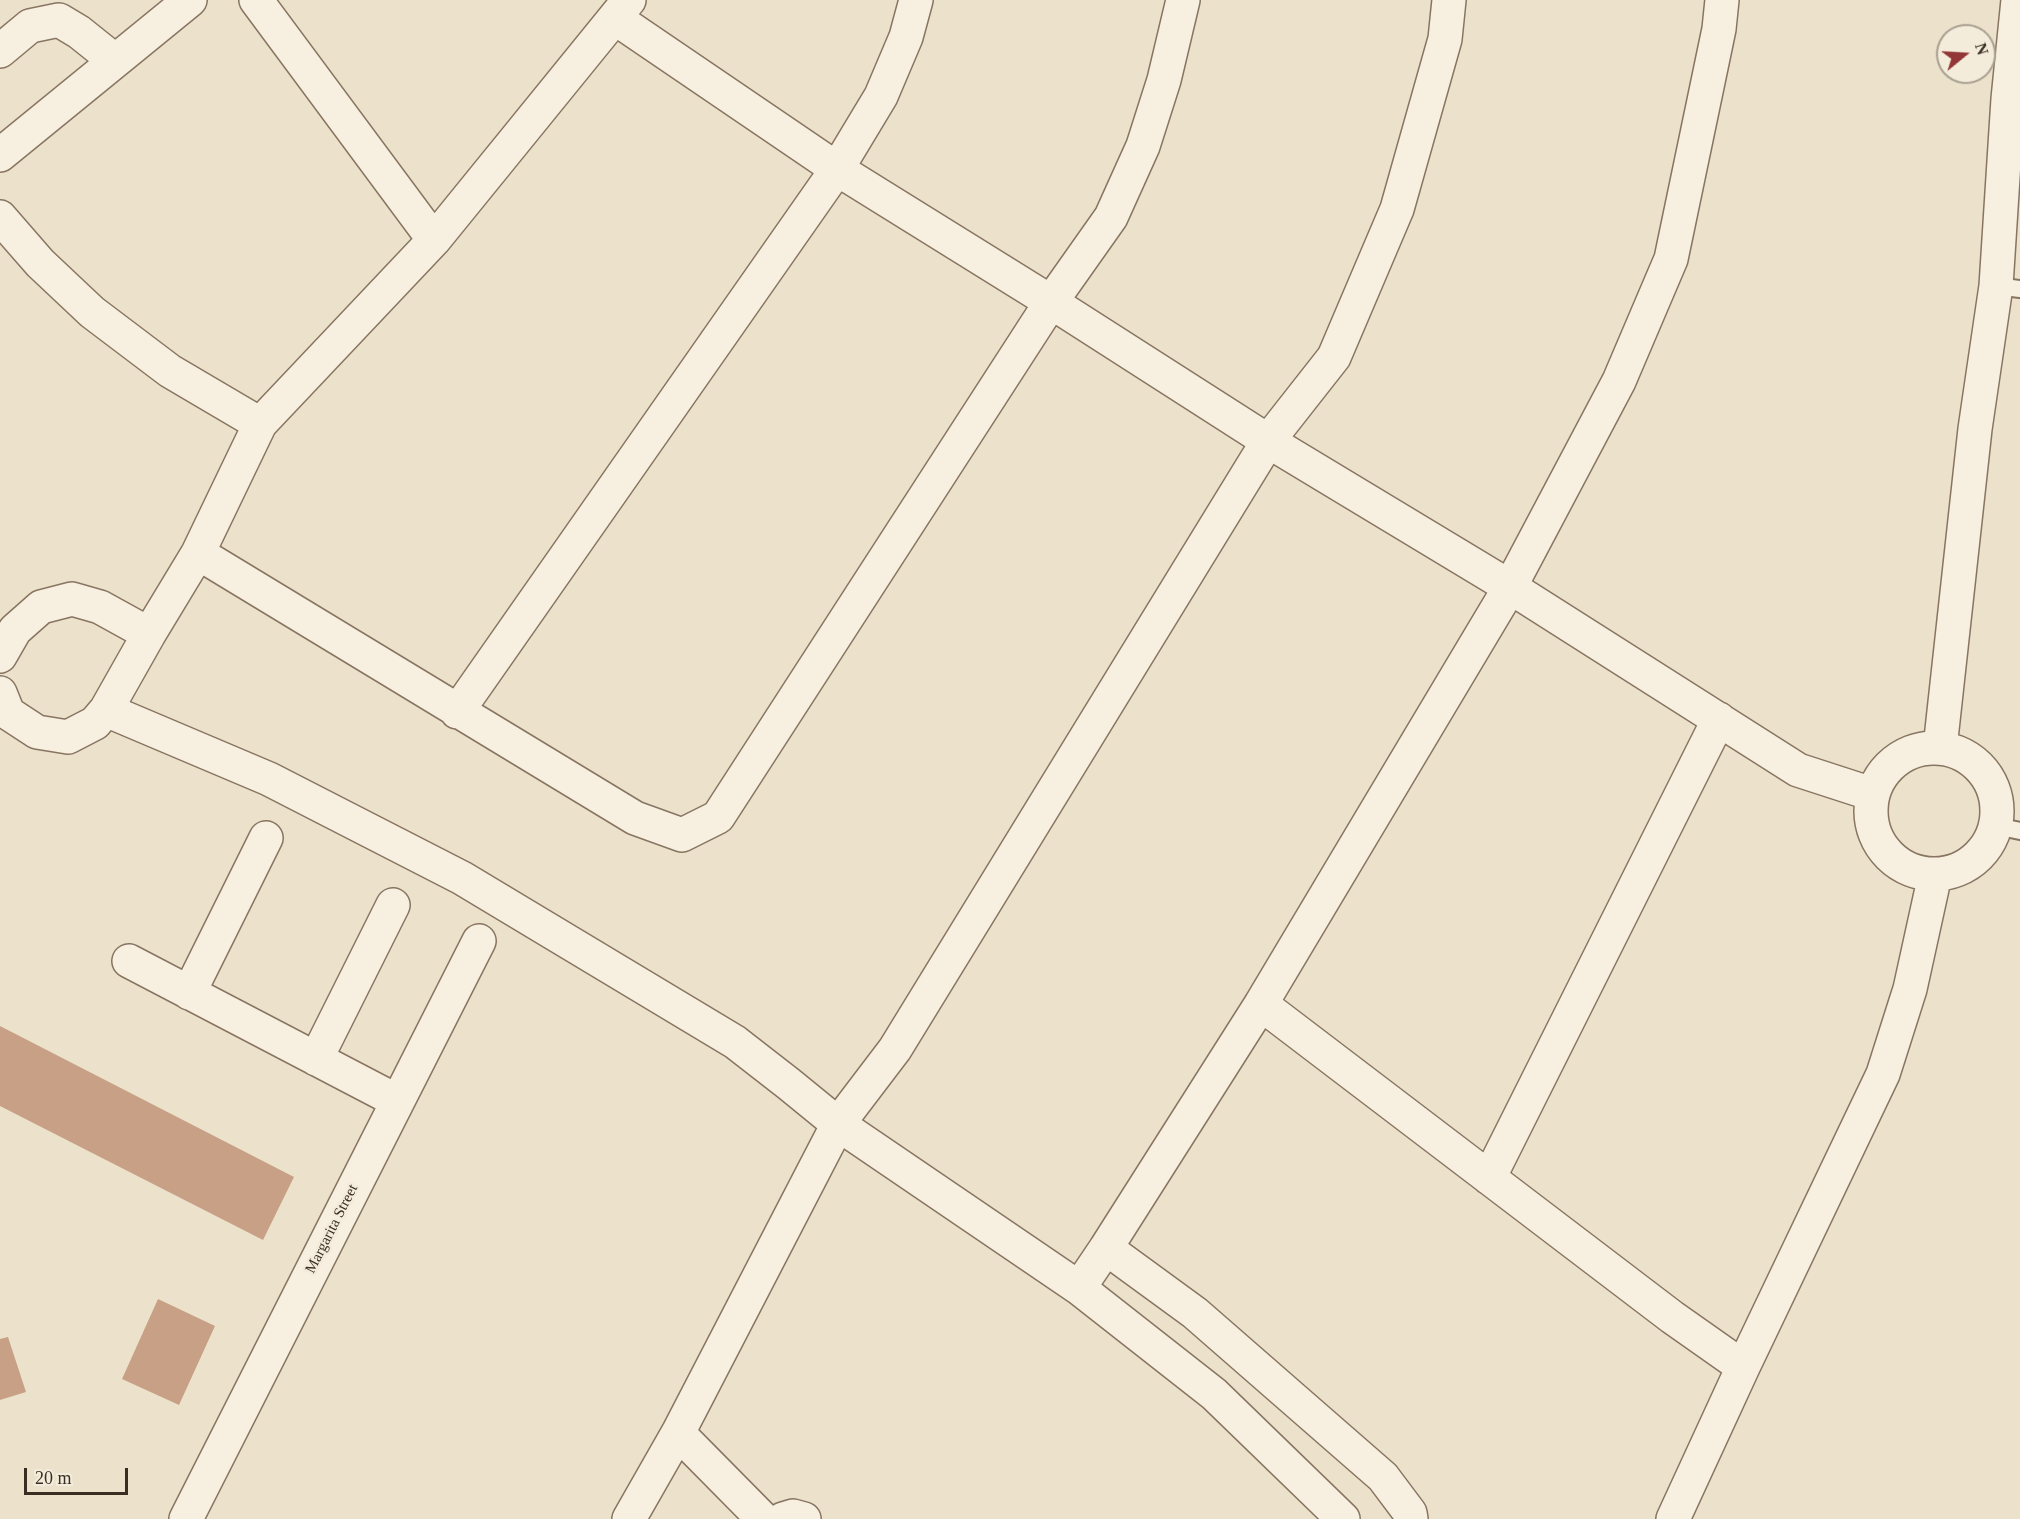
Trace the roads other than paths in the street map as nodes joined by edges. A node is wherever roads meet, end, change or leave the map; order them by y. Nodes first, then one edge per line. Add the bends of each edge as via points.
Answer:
1 (190, 0) edge
2 (256, 0) edge
3 (916, 0) edge
4 (1183, 0) edge
5 (1449, 0) edge
6 (1722, 0) edge
7 (2018, 0) edge
8 (622, 9) edge
9 (0, 51) edge
10 (114, 60) junction
11 (4, 142) edge
12 (837, 169) junction
13 (0, 217) edge
14 (434, 240) junction
15 (2008, 287) edge
16 (1051, 302) junction
17 (260, 424) junction
18 (1268, 441) junction
19 (198, 554) junction
20 (1510, 587) junction
21 (148, 634) junction
22 (0, 656) edge
23 (0, 693) edge
24 (106, 710) junction
25 (457, 712) junction
26 (1719, 719) junction
27 (1940, 748) junction
28 (1872, 794) junction
29 (2008, 829) edge
30 (266, 838) dead end
31 (1935, 875) junction
32 (393, 905) dead end
33 (479, 941) dead end
34 (129, 961) dead end
35 (189, 993) junction
36 (1261, 1004) junction
37 (316, 1059) junction
38 (397, 1101) junction
39 (838, 1124) junction
40 (1489, 1178) junction
41 (1106, 1248) junction
42 (1079, 1288) junction
43 (1743, 1367) junction
44 (678, 1433) junction
45 (186, 1519) edge
46 (629, 1519) edge
47 (763, 1519) edge
48 (783, 1519) edge
49 (804, 1519) edge
50 (1344, 1519) edge
51 (1411, 1519) edge
52 (1673, 1519) edge

1 - 10 street
2 - 14 street
3 - 12 street via 906,37 881,96
4 - 16 street via 1143,146 1111,217
5 - 18 street via 1445,39 1396,209 1334,357
6 - 20 street via 1671,259 1619,381
7 - 15 street via 2008,99
8 - 12 street
8 - 14 street
9 - 10 street via 30,26 58,20
10 - 11 street
12 - 16 street
12 - 25 street
13 - 17 street via 40,263 92,312 170,371
14 - 17 street
15 - 27 street via 1975,429
16 - 18 street
16 - 25 street via 718,817 682,835 635,818
17 - 19 street
18 - 20 street
18 - 39 street via 895,1049
19 - 21 street
19 - 25 street
20 - 26 street
20 - 36 street
21 - 22 street via 100,607 72,600 41,607 15,630
21 - 24 street
23 - 24 street via 8,713 37,732 68,737 95,723
24 - 39 street via 268,779 462,878 735,1042
26 - 28 street via 1798,770
26 - 40 street
27 - 28 street via 1918,750 1899,759 1884,772
27 - 29 street via 1961,753 1979,766 1991,784
28 - 31 street via 1874,830 1883,848 1897,863 1914,872
29 - 31 street via 1972,863 1954,872
30 - 35 street
31 - 43 street via 1910,990 1883,1074
32 - 37 street
33 - 38 street, Margarita Street
34 - 35 street
35 - 37 street
36 - 40 street
36 - 41 street
37 - 38 street
38 - 45 street, Margarita Street
39 - 42 street
39 - 44 street
40 - 43 street
41 - 42 street
41 - 51 street via 1195,1314 1383,1477
42 - 50 street via 1214,1394
43 - 52 street
44 - 46 street
44 - 47 street
48 - 49 street

